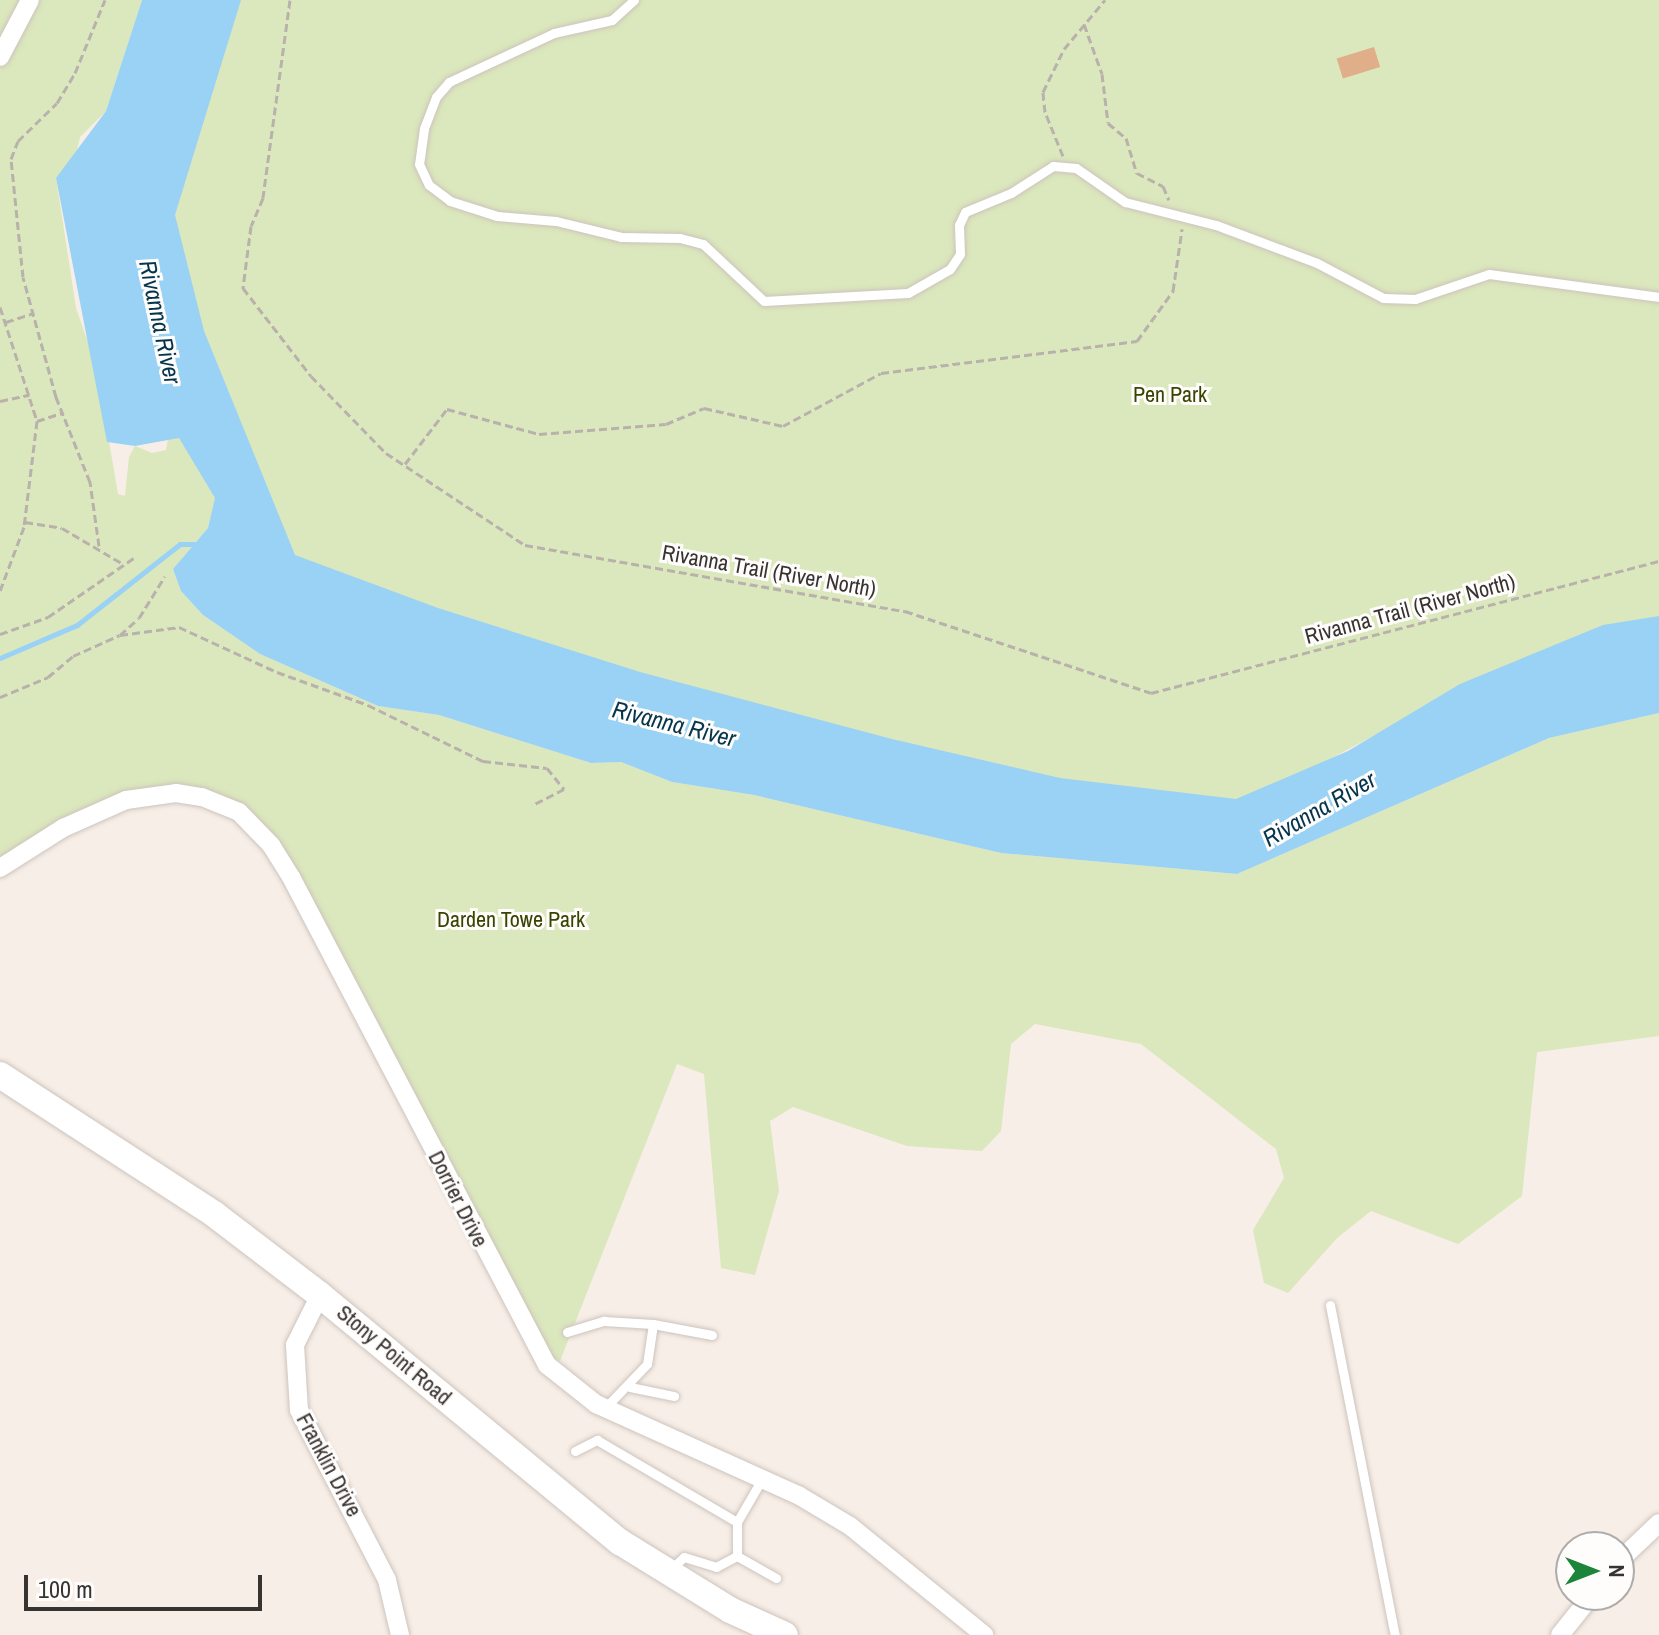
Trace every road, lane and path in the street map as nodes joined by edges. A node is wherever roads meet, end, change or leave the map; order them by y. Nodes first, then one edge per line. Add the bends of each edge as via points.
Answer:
1 (30, 0) edge
2 (105, 0) edge
3 (290, 0) edge
4 (634, 0) edge
5 (1105, 0) edge
6 (1084, 24) junction
7 (0, 57) edge
8 (1071, 168) junction
9 (1175, 215) junction
10 (1659, 297) edge
11 (0, 307) edge
12 (33, 313) junction
13 (6, 322) junction
14 (29, 395) junction
15 (0, 401) edge
16 (62, 413) junction
17 (37, 421) junction
18 (405, 464) junction
19 (25, 522) junction
20 (99, 546) junction
21 (134, 558) dead end
22 (1659, 561) edge
23 (123, 564) junction
24 (165, 576) dead end
25 (0, 591) edge
26 (0, 634) edge
27 (120, 635) junction
28 (0, 697) edge
29 (532, 805) dead end
30 (0, 868) edge
31 (0, 1075) edge
32 (320, 1295) junction
33 (1330, 1305) dead end
34 (653, 1324) junction
35 (567, 1332) dead end
36 (712, 1335) dead end
37 (630, 1387) junction
38 (674, 1396) dead end
39 (605, 1408) junction
40 (575, 1451) dead end
41 (762, 1479) junction
42 (737, 1522) junction
43 (1659, 1523) edge
44 (1635, 1546) edge
45 (737, 1556) junction
46 (667, 1573) junction
47 (776, 1578) dead end
48 (1579, 1611) edge
49 (400, 1635) edge
50 (785, 1635) edge
51 (984, 1635) edge
52 (1395, 1635) edge
53 (1560, 1635) edge

1 - 7 street
2 - 12 path via 75,73 57,103 18,141 11,159 18,251
3 - 18 path, Rivanna Trail (River North) via 263,198 251,226 243,288 320,386 386,453
4 - 8 lane via 612,20 554,33 449,82 436,97 424,129 419,164 429,185 450,201 497,216 556,221 621,237 680,238 703,244 764,301 783,303 908,293 950,269 960,254 959,225 965,212 1011,193 1053,166
5 - 6 path
6 - 8 path via 1064,49 1043,92 1052,135
6 - 9 path via 1102,74 1108,123 1126,138 1137,173 1163,186
8 - 9 lane via 1125,202
9 - 10 lane via 1317,263 1383,298 1415,299 1489,274
9 - 18 path via 1183,233 1173,291 1137,341 881,373 783,426 704,408 666,424 539,434 447,409
11 - 13 path
12 - 13 path
12 - 16 path
13 - 14 path
14 - 15 path
14 - 17 path
16 - 17 path
16 - 20 path via 90,482
17 - 19 path
18 - 22 path, Rivanna Trail (River North) via 525,545 905,611 1151,693
19 - 20 path via 62,528
19 - 25 path
20 - 23 path
21 - 23 path
23 - 26 path via 48,617
24 - 27 path via 139,618
27 - 28 path via 73,656 48,677
27 - 29 path via 179,627 277,672 368,705 483,761 547,768 564,789
30 - 39 street, Dorrier Drive via 94,812 152,794 202,797 239,812 291,877 531,1341 562,1380
31 - 32 main road, Stony Point Road via 214,1214
32 - 46 main road, Stony Point Road via 570,1503
32 - 49 street, Franklin Drive via 295,1345 299,1410 378,1559
33 - 52 lane
34 - 35 lane via 604,1321
34 - 36 lane
34 - 37 lane via 647,1364
37 - 38 lane
37 - 39 lane
39 - 41 street, Dorrier Drive
40 - 42 lane via 597,1440
41 - 42 lane
41 - 51 street, Dorrier Drive via 850,1526
42 - 45 lane
43 - 44 street
45 - 46 lane via 716,1567 684,1557
45 - 47 lane
46 - 50 main road, Stony Point Road
48 - 53 street

